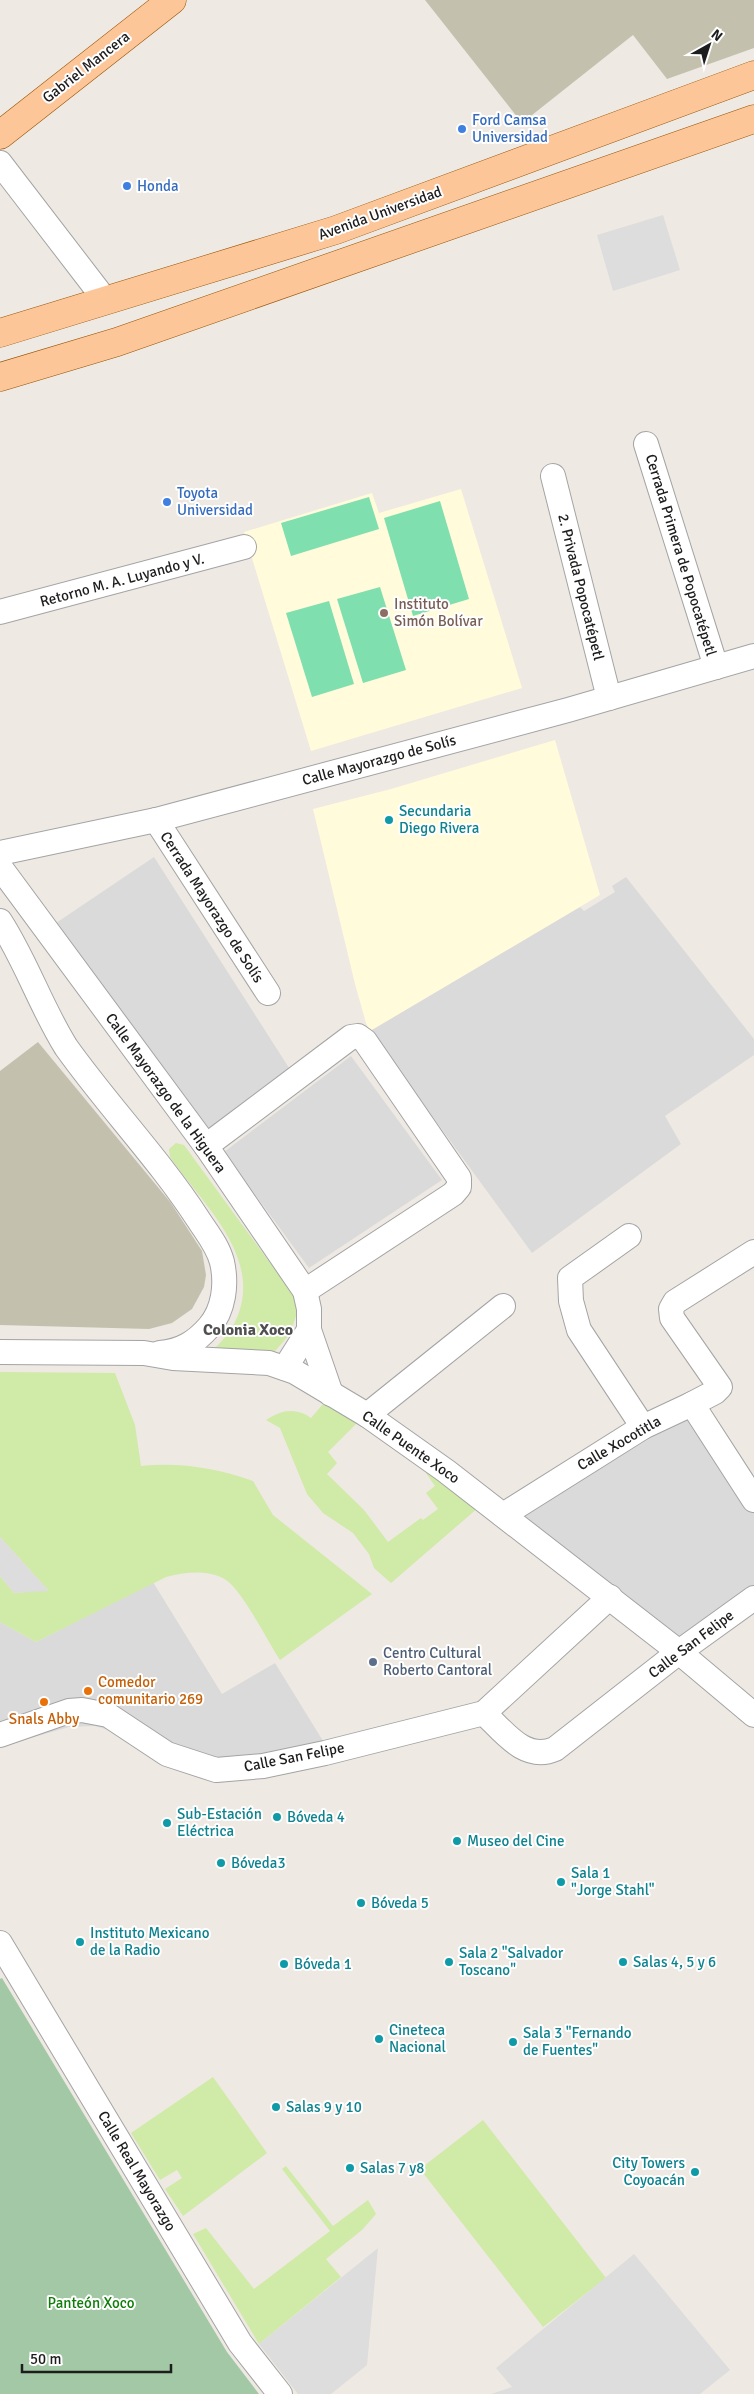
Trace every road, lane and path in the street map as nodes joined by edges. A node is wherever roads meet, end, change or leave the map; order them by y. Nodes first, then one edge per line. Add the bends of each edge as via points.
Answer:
1 (172, 0) edge
2 (754, 75) edge
3 (754, 119) edge
4 (0, 135) edge
5 (0, 163) edge
6 (106, 301) junction
7 (0, 333) edge
8 (0, 377) edge
9 (646, 444) dead end
10 (553, 476) dead end
11 (244, 547) dead end
12 (0, 612) edge
13 (754, 656) edge
14 (716, 667) junction
15 (609, 698) junction
16 (156, 820) junction
17 (0, 853) edge
18 (0, 866) edge
19 (0, 921) edge
20 (268, 993) dead end
21 (206, 1146) junction
22 (629, 1236) dead end
23 (754, 1252) edge
24 (305, 1290) junction
25 (503, 1306) dead end
26 (309, 1330) junction
27 (0, 1352) edge
28 (144, 1353) junction
29 (285, 1368) junction
30 (331, 1394) junction
31 (692, 1404) junction
32 (367, 1416) junction
33 (643, 1427) junction
34 (754, 1500) edge
35 (503, 1515) junction
36 (610, 1597) junction
37 (754, 1598) edge
38 (679, 1652) junction
39 (484, 1713) junction
40 (754, 1715) edge
41 (0, 1735) edge
42 (0, 1944) edge
43 (280, 2394) edge

1 - 4 main road, Gabriel Mancera
2 - 6 main road, Avenida Universidad via 336,230
3 - 8 main road via 116,342
5 - 6 street
6 - 7 main road, Avenida Universidad
9 - 14 street, Cerrada Primera de Popocatépetl
10 - 15 street, 2. Privada Popocatépetl
11 - 12 street, Retorno M. A. Luyando y V.
13 - 14 street, Calle Mayorazgo de Solís
14 - 15 street, Calle Mayorazgo de Solís
15 - 16 street, Calle Mayorazgo de Solís
16 - 17 street, Calle Mayorazgo de Solís
16 - 20 street, Cerrada Mayorazgo de Solís
18 - 21 street, Calle Mayorazgo de la Higuera
19 - 28 street via 66,1048 186,1200 222,1261 222,1300 203,1334 182,1349
21 - 24 street, Calle Mayorazgo de la Higuera
21 - 24 street via 350,1037 358,1036 459,1178 459,1187 453,1194
22 - 33 street via 570,1278 571,1301 579,1330
23 - 31 street, Calle Xocotitla via 675,1302 671,1309 672,1318 720,1387
24 - 26 street, Calle Mayorazgo de la Higuera
25 - 32 street
26 - 29 street
26 - 30 street, Calle Mayorazgo de la Higuera
27 - 28 street, Calle Puente Xoco
28 - 29 street, Calle Puente Xoco via 173,1358 269,1363
29 - 30 street, Calle Puente Xoco
30 - 32 street, Calle Puente Xoco
31 - 33 street, Calle Xocotitla
31 - 34 street
32 - 35 street, Calle Puente Xoco via 439,1465
33 - 35 street, Calle Xocotitla
35 - 36 street, Calle Puente Xoco
36 - 38 street, Calle Puente Xoco
36 - 39 street, Calle San Felipe
37 - 38 street, Calle San Felipe
38 - 39 street, Calle San Felipe via 547,1752 524,1749
38 - 40 street, Calle Puente Xoco
39 - 41 street, Calle San Felipe via 325,1753 263,1766 216,1770 167,1754 119,1721 96,1711 68,1711
42 - 43 street, Calle Real Mayorazgo via 240,2343

